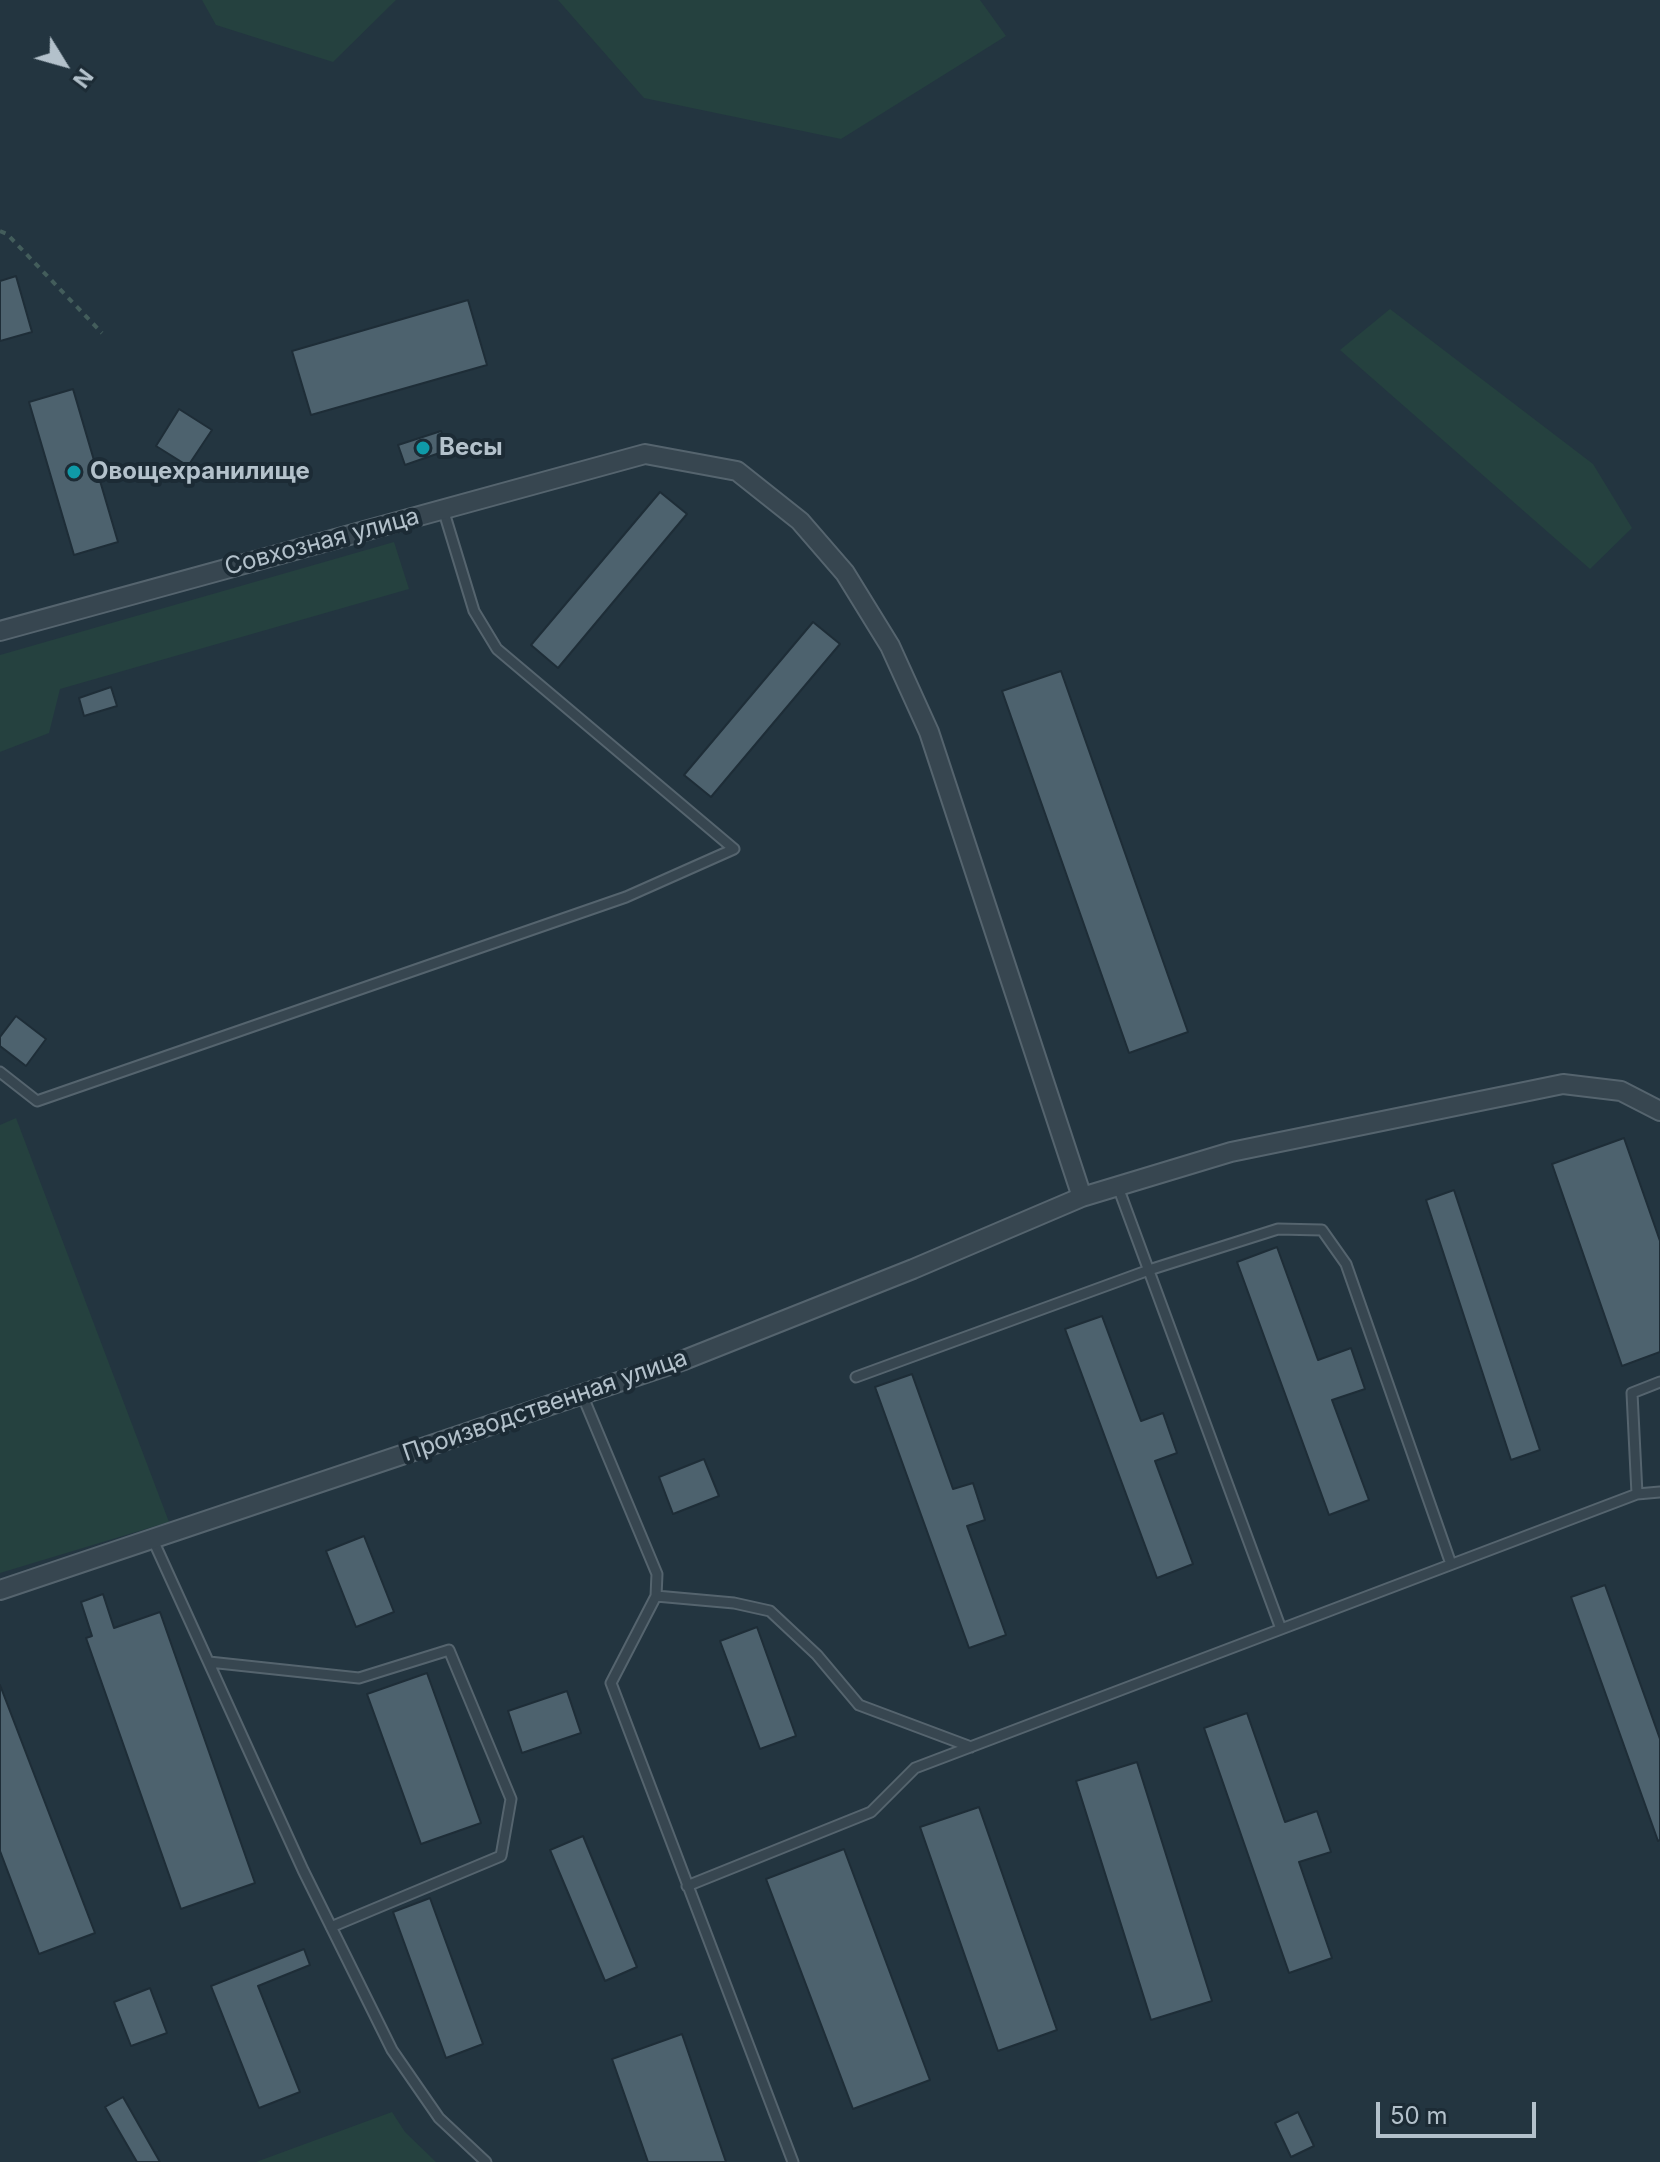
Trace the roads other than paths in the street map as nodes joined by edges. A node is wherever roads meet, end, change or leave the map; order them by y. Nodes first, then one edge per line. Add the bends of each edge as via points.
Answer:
1 (443, 509) junction
2 (0, 631) edge
3 (0, 1072) edge
4 (1660, 1111) edge
5 (1118, 1187) junction
6 (1082, 1197) junction
7 (1149, 1270) junction
8 (856, 1377) dead end
9 (1660, 1382) edge
10 (581, 1392) junction
11 (1660, 1492) edge
12 (1637, 1494) junction
13 (153, 1540) junction
14 (1451, 1564) junction
15 (0, 1590) edge
16 (656, 1596) junction
17 (1281, 1629) junction
18 (209, 1662) junction
19 (971, 1747) junction
20 (687, 1886) junction
21 (331, 1927) junction
22 (486, 2162) edge
23 (793, 2162) edge

1 - 2 street, Совхозная улица
1 - 3 lane via 474,611 497,649 734,849 626,897 37,1101
1 - 6 street, Совхозная улица via 645,454 737,471 800,521 845,573 890,646 929,732
4 - 5 street, Производственная улица via 1621,1091 1563,1084 1231,1152
5 - 6 street, Производственная улица
5 - 7 lane
6 - 10 street, Производственная улица via 684,1360
7 - 8 lane
7 - 14 lane via 1278,1229 1322,1230 1346,1264
7 - 17 lane
9 - 12 lane via 1632,1393
10 - 13 street, Производственная улица
10 - 16 lane via 657,1574
11 - 12 lane
12 - 14 lane
13 - 15 street, Производственная улица
13 - 18 lane
14 - 17 lane
16 - 19 lane via 770,1611 859,1705
16 - 20 lane via 611,1683
17 - 19 lane
18 - 21 lane
18 - 21 lane via 359,1678 449,1650 511,1799 501,1856
19 - 20 lane via 915,1768 871,1812
20 - 23 lane
21 - 22 lane via 392,2050 439,2118

